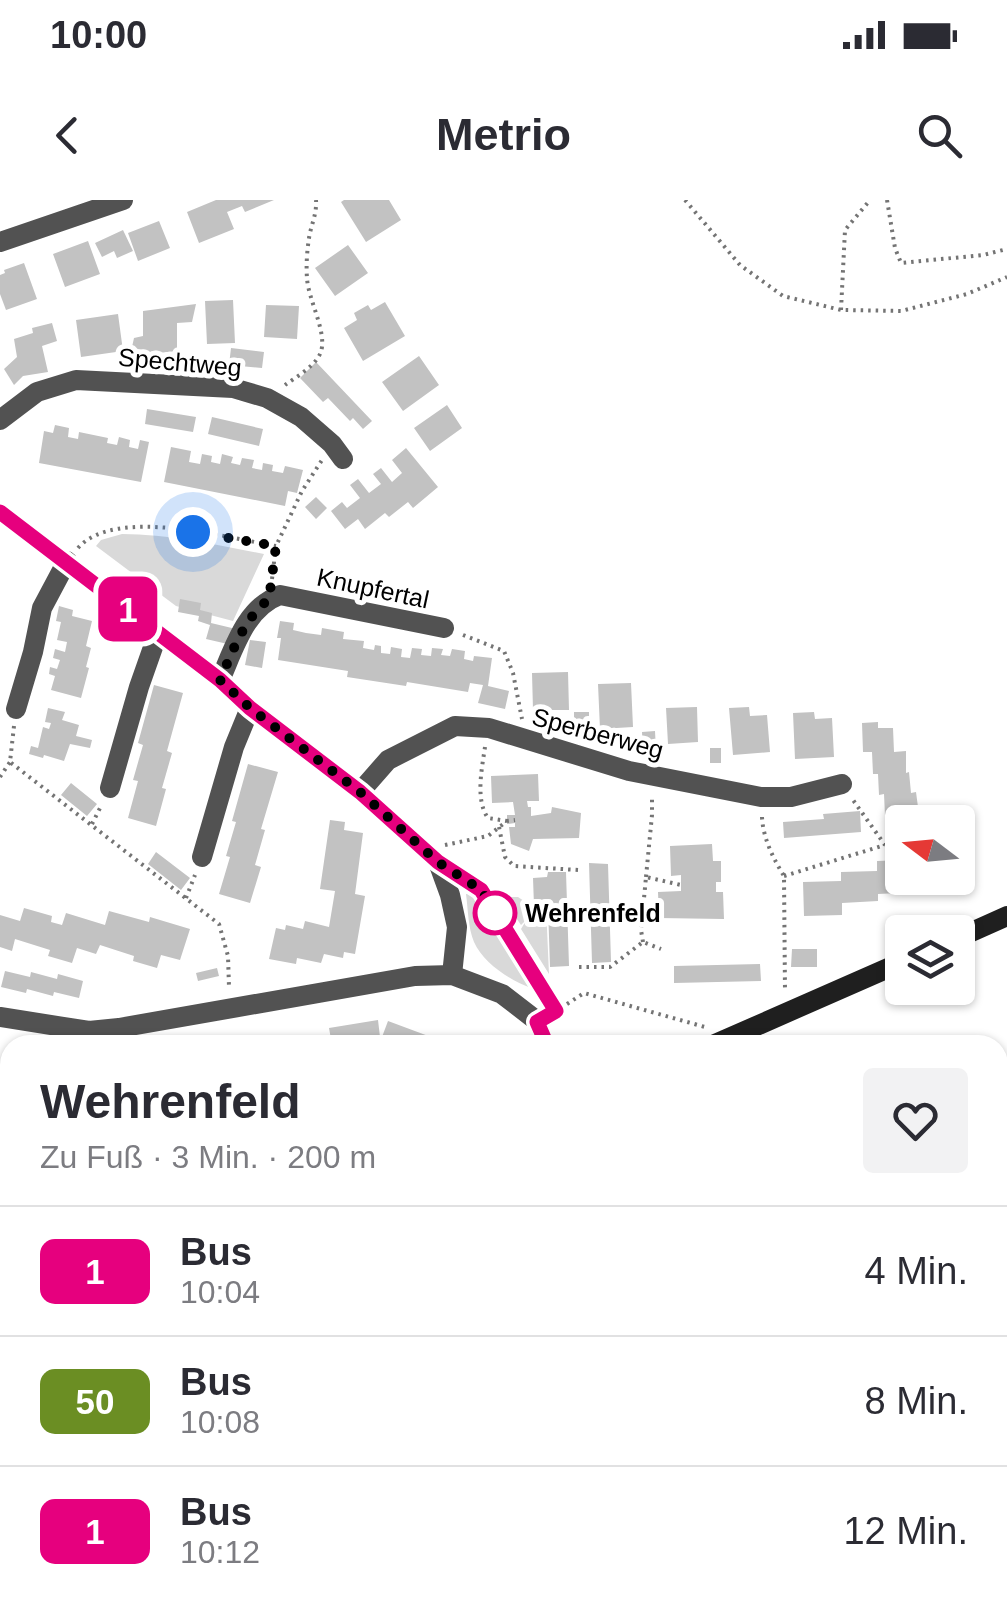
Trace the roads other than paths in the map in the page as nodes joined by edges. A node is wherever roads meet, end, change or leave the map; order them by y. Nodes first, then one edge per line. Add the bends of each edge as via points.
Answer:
1 (123, 200) edge
2 (0, 242) edge
3 (0, 420) edge
4 (344, 460) dead end
5 (0, 512) edge
6 (67, 562) junction
7 (444, 628) road end
8 (158, 633) junction
9 (220, 680) junction
10 (250, 708) junction
11 (16, 709) road end
12 (842, 784) road end
13 (110, 788) dead end
14 (360, 792) junction
15 (433, 857) junction
16 (202, 858) road end
17 (1007, 916) edge
18 (975, 930) edge
19 (885, 969) edge
20 (452, 975) junction
21 (547, 1016) junction
22 (0, 1017) edge
23 (75, 1035) edge
24 (97, 1035) edge
25 (547, 1035) edge
26 (733, 1035) edge

1 - 2 street
3 - 4 street, Spechtweg via 38,392 76,380 233,388 301,416
5 - 6 street
6 - 8 street
6 - 11 street via 42,608
7 - 9 street, Knupfertal via 280,595 243,628
8 - 9 street
8 - 13 street
9 - 10 street
10 - 14 street
10 - 16 street
12 - 14 street, Sperberweg via 761,797 629,771 488,728 455,726 388,760
14 - 15 street
15 - 20 street via 458,927
15 - 21 lane via 481,890
17 - 18 street
19 - 26 street
20 - 21 street
20 - 24 street via 230,1007
21 - 25 street
22 - 23 street

